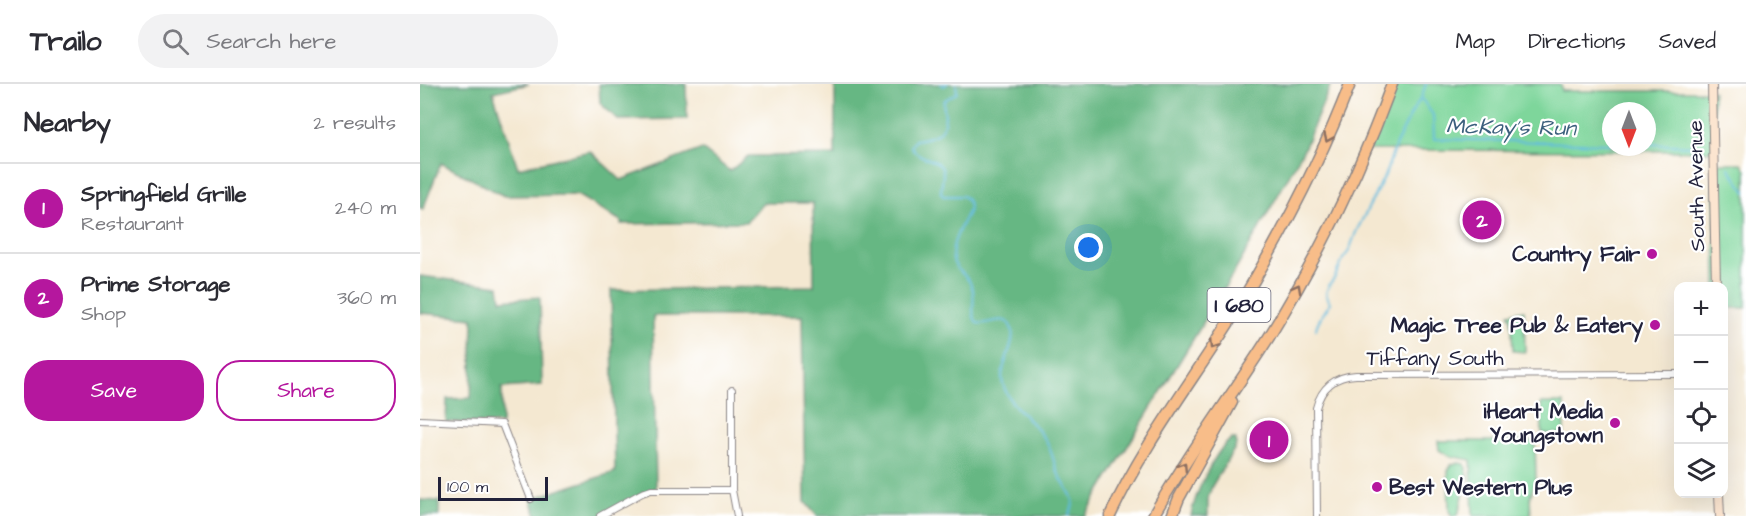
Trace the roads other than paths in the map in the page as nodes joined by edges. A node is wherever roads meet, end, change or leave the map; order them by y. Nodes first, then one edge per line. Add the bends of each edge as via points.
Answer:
1 (1350, 84) edge
2 (1392, 84) edge
3 (1712, 84) edge
4 (1716, 282) edge
5 (1268, 339) junction
6 (1674, 374) edge
7 (732, 390) dead end
8 (420, 420) edge
9 (732, 490) junction
10 (1719, 498) edge
11 (531, 499) dead end
12 (600, 516) edge
13 (738, 516) edge
14 (1110, 516) edge
15 (1153, 516) edge
16 (1172, 516) edge
17 (1317, 516) edge
18 (1720, 516) edge

1 -> 14 highway, I 680 via 1320,156 1275,245 1170,410
5 -> 2 highway, I 680 via 1346,195
3 - 4 main road, South Avenue
15 -> 5 highway, I 680
5 - 16 highway
6 - 17 street, Tiffany South via 1340,378 1328,386 1316,408
7 - 9 street
8 - 11 street via 502,424
9 - 12 street via 651,490
9 - 13 street
10 - 18 main road

